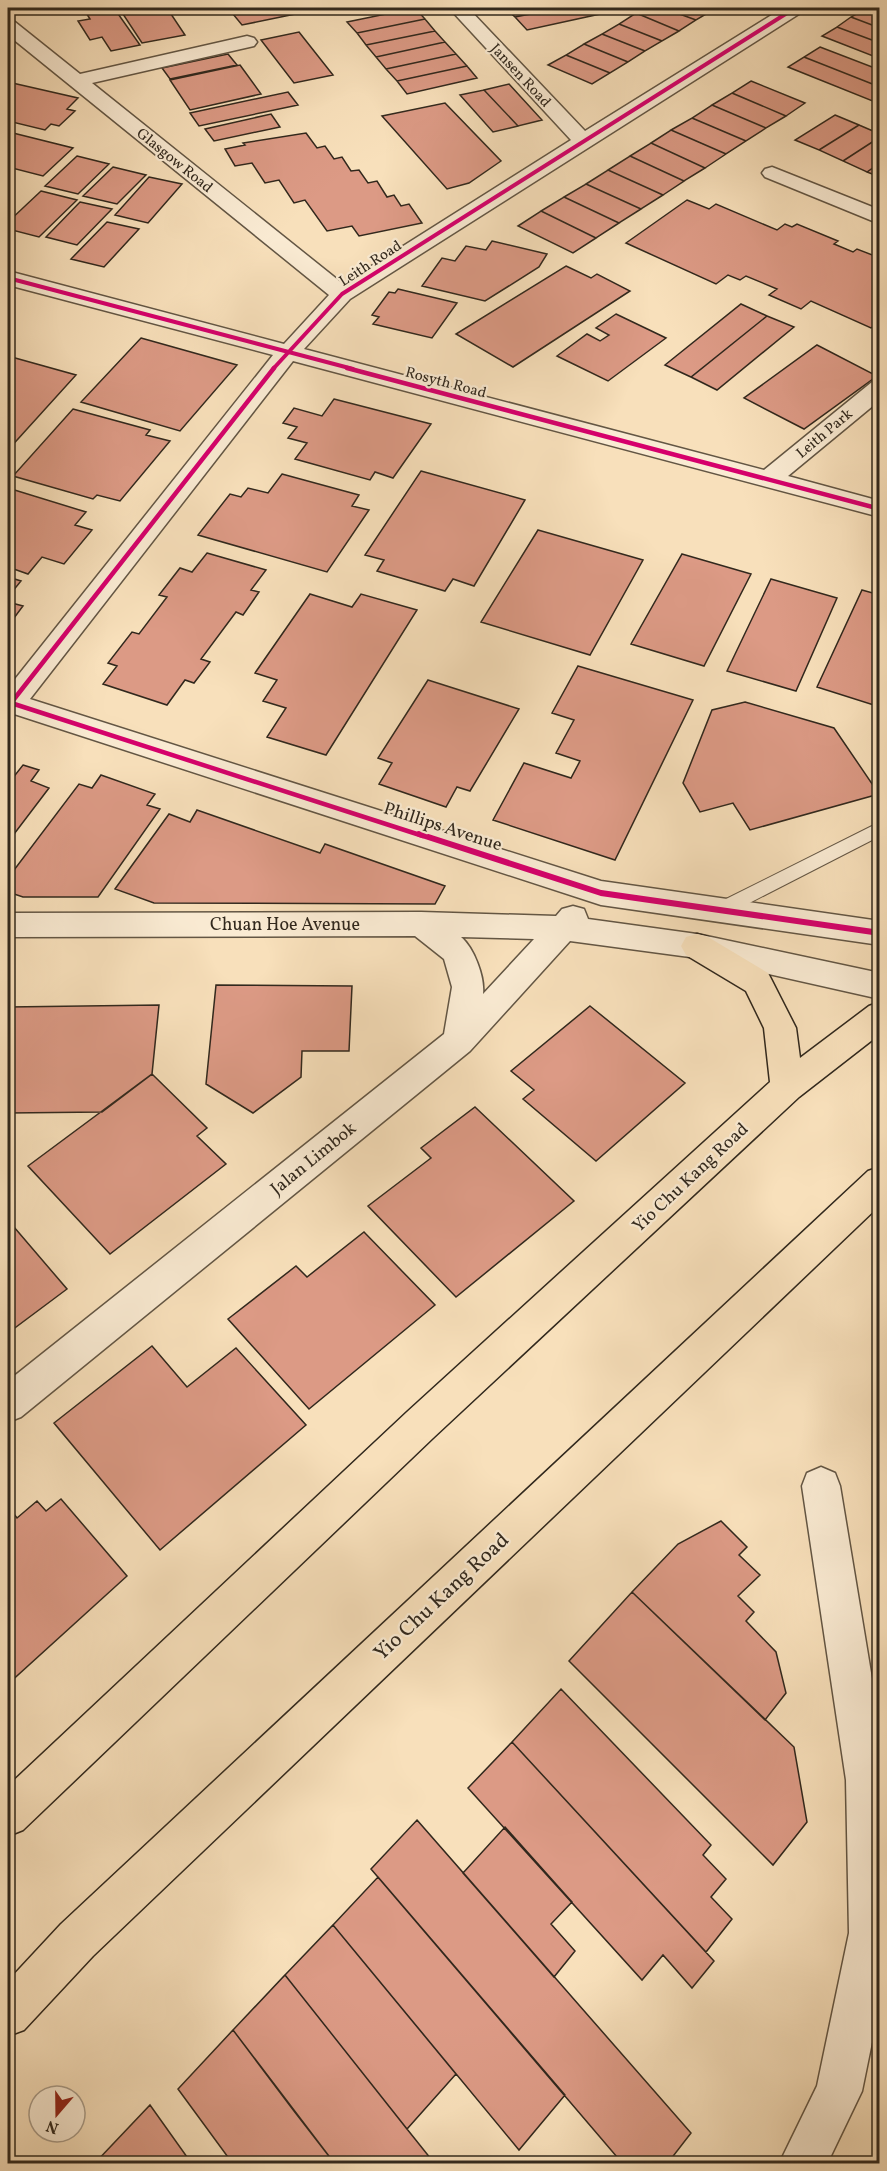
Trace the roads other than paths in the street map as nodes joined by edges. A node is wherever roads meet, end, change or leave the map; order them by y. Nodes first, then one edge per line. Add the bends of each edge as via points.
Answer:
1 (458, 8) edge
2 (795, 8) edge
3 (8, 26) edge
4 (247, 42) dead end
5 (76, 81) junction
6 (584, 142) junction
7 (772, 173) dead end
8 (879, 218) edge
9 (8, 278) edge
10 (342, 294) junction
11 (288, 352) junction
12 (879, 387) edge
13 (768, 480) junction
14 (879, 509) edge
15 (9, 702) edge
16 (879, 828) edge
17 (601, 893) junction
18 (718, 911) junction
19 (421, 924) junction
20 (8, 925) edge
21 (563, 928) junction
22 (879, 933) edge
23 (698, 945) junction
24 (879, 986) edge
25 (879, 1015) edge
26 (459, 1041) junction
27 (787, 1087) junction
28 (879, 1182) edge
29 (8, 1404) edge
30 (821, 1486) dead end
31 (8, 1815) edge
32 (8, 2014) edge
33 (802, 2163) edge

1 - 6 street, Jansen Road
2 - 6 street, Leith Road
3 - 5 street, Glasgow Road
4 - 5 street
5 - 10 street, Glasgow Road
6 - 10 street, Leith Road
7 - 8 street
9 - 11 street, Rosyth Road
10 - 11 street, Leith Road
11 - 13 street, Rosyth Road
11 - 15 street, Leith Road
12 - 13 street, Leith Park
13 - 14 street, Rosyth Road
15 - 17 street, Phillips Avenue
16 - 18 lane
17 - 18 street, Phillips Avenue
17 - 21 street, Jalan Limbok
18 - 22 street, Phillips Avenue
19 - 20 street, Chuan Hoe Avenue
19 - 21 street, Chuan Hoe Avenue
19 - 26 street via 457,952 468,987
21 - 23 street
21 - 26 street, Jalan Limbok
23 - 24 street
23 - 27 main road via 757,982 780,1029
25 - 27 main road, Yio Chu Kang Road
26 - 29 street, Jalan Limbok
27 - 31 main road, Yio Chu Kang Road via 420,1425
28 - 32 main road, Yio Chu Kang Road via 77,1940
30 - 33 street via 867,1780 871,1933 840,2091

